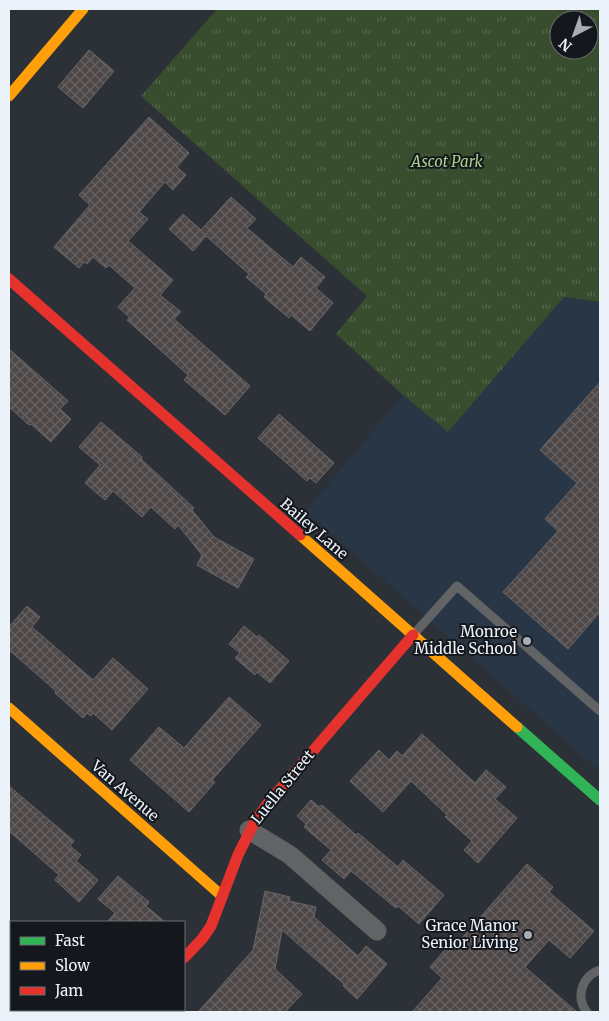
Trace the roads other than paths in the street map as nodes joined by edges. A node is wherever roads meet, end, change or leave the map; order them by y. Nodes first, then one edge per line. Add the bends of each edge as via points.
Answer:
1 (83, 9) edge
2 (9, 96) edge
3 (9, 280) edge
4 (413, 635) junction
5 (9, 708) edge
6 (600, 711) edge
7 (600, 800) edge
8 (249, 830) junction
9 (222, 896) junction
10 (377, 931) dead end
11 (185, 957) edge
12 (600, 970) edge
13 (587, 1012) edge

1 - 2 street
3 - 4 street, Bailey Lane
4 - 6 lane via 457,586
4 - 7 street, Bailey Lane
4 - 8 street, Luella Street via 276,792
5 - 9 street, Van Avenue
8 - 9 street, Luella Street
8 - 10 street via 290,855
9 - 11 street, Luella Street via 210,927
12 - 13 lane via 583,984 582,1002

